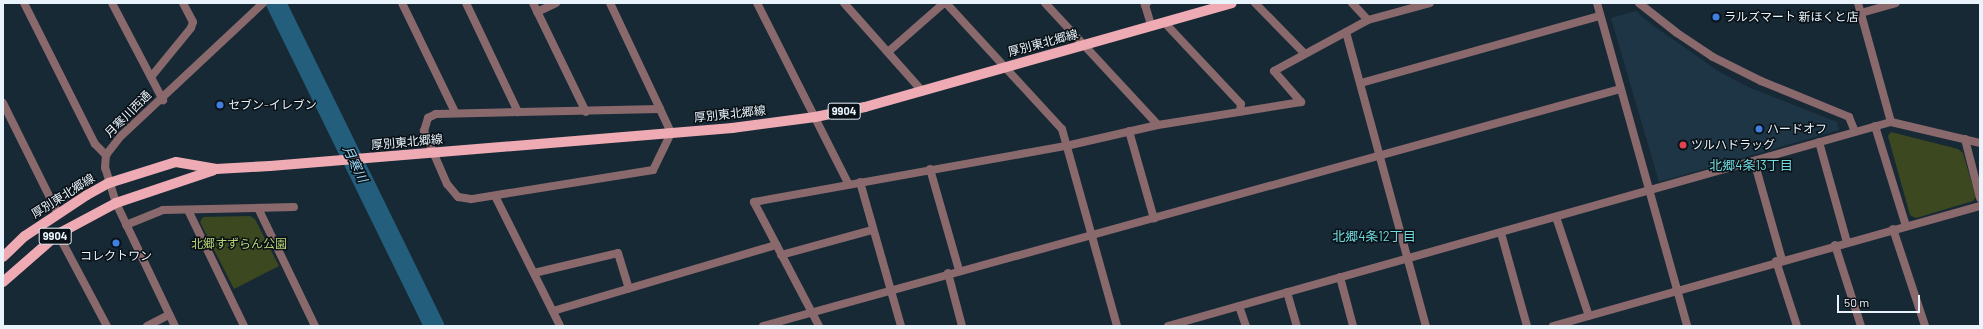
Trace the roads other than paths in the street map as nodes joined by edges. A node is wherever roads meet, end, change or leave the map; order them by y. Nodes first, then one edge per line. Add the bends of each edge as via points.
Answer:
1 (24, 3) edge
2 (112, 3) edge
3 (183, 3) edge
4 (263, 3) edge
5 (402, 3) edge
6 (466, 3) edge
7 (533, 3) edge
8 (556, 3) edge
9 (610, 3) edge
10 (757, 3) edge
11 (844, 3) edge
12 (945, 3) edge
13 (1045, 3) edge
14 (1232, 3) edge
15 (1255, 3) edge
16 (1352, 3) edge
17 (1430, 3) edge
18 (1597, 3) edge
19 (1639, 3) edge
20 (1858, 3) edge
21 (1896, 3) edge
22 (1145, 4) edge
23 (537, 12) junction
24 (1861, 13) junction
25 (1600, 16) junction
26 (1368, 20) junction
27 (1164, 22) junction
28 (1151, 25) junction
29 (1346, 32) junction
30 (1085, 45) junction
31 (888, 52) junction
32 (1304, 53) junction
33 (1005, 67) junction
34 (151, 77) junction
35 (1361, 83) junction
36 (1620, 89) junction
37 (922, 91) junction
38 (162, 100) junction
39 (3, 103) edge
40 (660, 109) junction
41 (1240, 111) junction
42 (455, 112) junction
43 (518, 112) junction
44 (586, 112) junction
45 (815, 117) junction
46 (1891, 122) junction
47 (1158, 125) junction
48 (1875, 126) junction
49 (1129, 131) junction
50 (1855, 132) junction
51 (671, 133) junction
52 (1965, 139) junction
53 (1819, 142) junction
54 (1980, 143) edge
55 (1066, 146) junction
56 (106, 155) junction
57 (1381, 156) junction
58 (1754, 161) junction
59 (216, 169) junction
60 (930, 169) junction
61 (860, 182) junction
62 (109, 183) junction
63 (848, 184) junction
64 (1649, 191) junction
65 (496, 196) junction
66 (1980, 198) edge
67 (116, 203) junction
68 (1980, 206) edge
69 (294, 207) dead end
70 (258, 208) junction
71 (188, 210) junction
72 (58, 214) junction
73 (1556, 217) junction
74 (1154, 219) junction
75 (126, 225) junction
76 (1906, 226) junction
77 (872, 230) junction
78 (1893, 230) junction
79 (1501, 233) junction
80 (58, 234) junction
81 (1092, 237) junction
82 (1847, 242) junction
83 (776, 245) junction
84 (1835, 245) junction
85 (781, 255) junction
86 (3, 257) edge
87 (1408, 258) junction
88 (1779, 261) junction
89 (959, 270) junction
90 (534, 273) junction
91 (948, 274) junction
92 (1340, 277) junction
93 (3, 282) edge
94 (629, 288) junction
95 (892, 292) junction
96 (1288, 292) junction
97 (1678, 293) junction
98 (1240, 306) junction
99 (553, 310) junction
100 (812, 313) junction
101 (169, 315) junction
102 (1589, 316) junction
103 (1572, 324) edge
104 (107, 326) edge
105 (148, 326) edge
106 (175, 326) edge
107 (244, 326) edge
108 (315, 326) edge
109 (560, 326) edge
110 (763, 326) edge
111 (819, 326) edge
112 (901, 326) edge
113 (962, 326) edge
114 (1117, 326) edge
115 (1168, 326) edge
116 (1246, 326) edge
117 (1297, 326) edge
118 (1353, 326) edge
119 (1426, 326) edge
120 (1527, 326) edge
121 (1553, 326) edge
122 (1687, 326) edge
123 (1798, 326) edge
124 (1861, 326) edge
125 (1925, 326) edge

1 - 56 street via 95,144
2 - 34 street, 月寒川西通
3 - 34 street via 193,22 191,28
4 - 38 street
5 - 42 street
6 - 43 street
7 - 23 street
8 - 23 street
9 - 40 street
10 - 45 street
11 - 31 street
12 - 31 street
12 - 33 street
13 - 30 street
14 - 27 main road, 厚別東北郷線 / 9904
15 - 32 street
16 - 26 street
17 - 26 street
18 - 25 street
19 - 50 street via 1713,57 1761,81 1849,117
20 - 24 street
21 - 24 street
22 - 28 street
23 - 44 street
24 - 46 street
25 - 35 street
25 - 36 street
26 - 29 street
27 - 28 main road, 厚別東北郷線 / 9904
27 - 41 street via 1241,104
28 - 30 main road, 厚別東北郷線 / 9904
29 - 32 street
29 - 35 street
30 - 33 main road, 厚別東北郷線 / 9904
30 - 47 street
31 - 37 street
32 - 41 street via 1274,71 1301,102
33 - 37 main road, 厚別東北郷線 / 9904
33 - 55 street via 1062,129
34 - 38 street, 月寒川西通
35 - 57 street
36 - 57 street
36 - 64 street
37 - 45 main road, 厚別東北郷線 / 9904
38 - 56 street, 月寒川西通 via 121,136
39 - 72 street
40 - 44 street
40 - 51 street
41 - 47 street
42 - 43 street
42 - 65 street via 436,114 428,118 424,124 424,131 447,184 458,197 471,199
43 - 44 street
45 - 51 main road, 厚別東北郷線 / 9904
45 - 63 street
46 - 48 street
46 - 52 street
47 - 49 street
48 - 50 street
48 - 76 street
49 - 55 street
49 - 74 street
50 - 53 street
51 - 59 main road, 厚別東北郷線 / 9904
51 - 65 street via 653,170
52 - 54 street
52 - 66 street
53 - 58 street
53 - 82 street
55 - 60 street
55 - 81 street
56 - 62 street, 月寒川西通
57 - 74 street
57 - 87 street
58 - 64 street
58 - 88 street
59 - 62 main road, 厚別東北郷線 / 9904 via 176,162
59 - 67 main road, 厚別東北郷線 / 9904
60 - 61 street
60 - 89 street
61 - 63 street
61 - 77 street
62 - 67 street, 月寒川西通
62 - 72 main road, 厚別東北郷線 / 9904
63 - 83 street via 754,202
64 - 73 street
64 - 97 street
65 - 90 street
67 - 75 street, 月寒川西通
67 - 80 main road, 厚別東北郷線 / 9904
68 - 76 street
69 - 70 street
70 - 71 street
70 - 108 street
71 - 75 street via 163,210
71 - 107 street
72 - 86 main road, 厚別東北郷線 / 9904 via 25,236
73 - 79 street
73 - 102 street
74 - 81 street
75 - 101 street, 月寒川西通
76 - 78 street
77 - 85 street
77 - 95 street
78 - 82 street
78 - 125 street
79 - 87 street
79 - 120 street
80 - 93 main road, 厚別東北郷線 / 9904
80 - 104 street
81 - 89 street
81 - 114 street
82 - 84 street
83 - 85 street
83 - 94 street
84 - 88 street
84 - 124 street
85 - 100 street
87 - 92 street
87 - 119 street
88 - 97 street
88 - 123 street
89 - 91 street
90 - 94 street via 618,252
90 - 99 street
91 - 95 street
91 - 113 street
92 - 96 street
92 - 118 street
94 - 99 street
95 - 100 street
95 - 112 street
96 - 98 street
96 - 117 street
97 - 102 street
97 - 122 street
98 - 115 street
98 - 116 street
99 - 109 street
100 - 110 street
100 - 111 street
101 - 105 street
101 - 106 street, 月寒川西通
102 - 103 street
103 - 121 street

